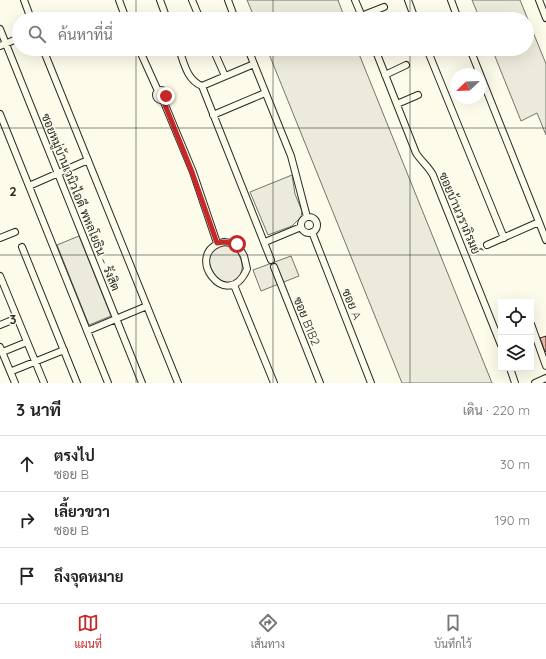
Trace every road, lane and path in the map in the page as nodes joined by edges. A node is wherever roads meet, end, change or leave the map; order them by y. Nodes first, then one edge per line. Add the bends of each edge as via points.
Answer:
1 (24, 0) edge
2 (119, 0) edge
3 (160, 0) edge
4 (192, 0) edge
5 (228, 0) edge
6 (355, 0) edge
7 (408, 0) edge
8 (451, 0) edge
9 (539, 0) edge
10 (384, 8) dead end
11 (28, 12) edge
12 (123, 12) edge
13 (164, 12) edge
14 (197, 12) edge
15 (233, 12) edge
16 (360, 12) edge
17 (375, 12) edge
18 (412, 12) edge
19 (455, 12) edge
20 (546, 18) edge
21 (0, 29) edge
22 (3, 44) edge
23 (46, 56) edge
24 (141, 56) edge
25 (181, 56) edge
26 (216, 56) edge
27 (251, 56) edge
28 (378, 56) edge
29 (430, 56) edge
30 (473, 56) edge
31 (254, 64) junction
32 (406, 65) dead end
33 (385, 75) junction
34 (224, 76) junction
35 (202, 86) junction
36 (265, 93) junction
37 (418, 95) dead end
38 (397, 104) junction
39 (0, 114) edge
40 (213, 114) junction
41 (88, 160) junction
42 (58, 173) junction
43 (29, 186) junction
44 (307, 217) junction
45 (539, 222) junction
46 (301, 227) junction
47 (15, 232) dead end
48 (312, 232) junction
49 (0, 238) edge
50 (504, 238) junction
51 (546, 240) edge
52 (265, 242) junction
53 (217, 243) junction
54 (486, 245) dead end
55 (22, 247) dead end
56 (271, 260) dead end
57 (274, 267) dead end
58 (0, 276) edge
59 (234, 285) junction
60 (7, 293) junction
61 (0, 296) edge
62 (147, 306) junction
63 (17, 318) junction
64 (116, 319) junction
65 (0, 325) edge
66 (88, 331) junction
67 (534, 332) edge
68 (498, 338) edge
69 (27, 342) junction
70 (3, 349) edge
71 (64, 350) junction
72 (35, 362) junction
73 (546, 366) edge
74 (12, 371) dead end
75 (511, 371) edge
76 (546, 378) edge
77 (15, 383) edge
78 (44, 383) edge
79 (77, 383) edge
80 (108, 383) edge
81 (142, 383) edge
82 (178, 383) edge
83 (274, 383) edge
84 (320, 383) edge
85 (371, 383) edge
86 (515, 383) edge
87 (535, 383) edge

1 - 11 street
2 - 12 street
3 - 13 street
4 - 14 street
5 - 15 street
6 - 16 street
7 - 18 street
8 - 19 street
9 - 20 street
10 - 17 street
21 - 22 street, ซอยหมู่บ้านเวนิวไอดี พหลโยธิน – รังสิต
22 - 42 street, ซอยหมู่บ้านเวนิวไอดี พหลโยธิน – รังสิต
23 - 41 street
24 - 53 street via 158,91 156,96 163,100 190,165
25 - 35 street via 188,75
26 - 34 street
27 - 31 street, ซอย A
28 - 33 street, ซอยบ้านวราภิรมย์
29 - 50 street
30 - 45 street
31 - 34 street
31 - 36 street, ซอย A
32 - 33 street
33 - 38 street, ซอยบ้านวราภิรมย์
34 - 35 street
35 - 40 street
36 - 40 street
36 - 44 street, ซอย A via 291,156
37 - 38 street
38 - 68 street, ซอยบ้านวราภิรมย์ via 419,158 429,167 433,176
39 - 43 street
40 - 52 street
41 - 42 street
41 - 62 street
42 - 43 street
42 - 64 street, ซอยหมู่บ้านเวนิวไอดี พหลโยธิน – รังสิต
43 - 66 street
44 - 46 street via 303,219
44 - 48 street, ซอย A via 312,217 316,221 317,226
45 - 50 street
45 - 51 street
46 - 48 street via 306,232
46 - 52 street
47 - 49 street
48 - 85 street, ซอย A
50 - 54 street
52 - 56 street
53 - 59 street via 206,254 210,273 219,285
53 - 59 street via 237,244 244,256 247,269 240,281
55 - 71 street
57 - 84 street, ซอย B1B2
58 - 60 street
59 - 83 street
60 - 61 street
60 - 63 street
62 - 64 street
62 - 82 street
63 - 65 street
63 - 69 street
64 - 66 street
64 - 81 street, ซอยหมู่บ้านเวนิวไอดี พหลโยธิน – รังสิต
66 - 80 street
67 - 73 street
69 - 70 street
69 - 72 street
70 - 77 street
71 - 72 street
71 - 79 street
72 - 74 street
72 - 78 street
75 - 86 street
76 - 87 street

